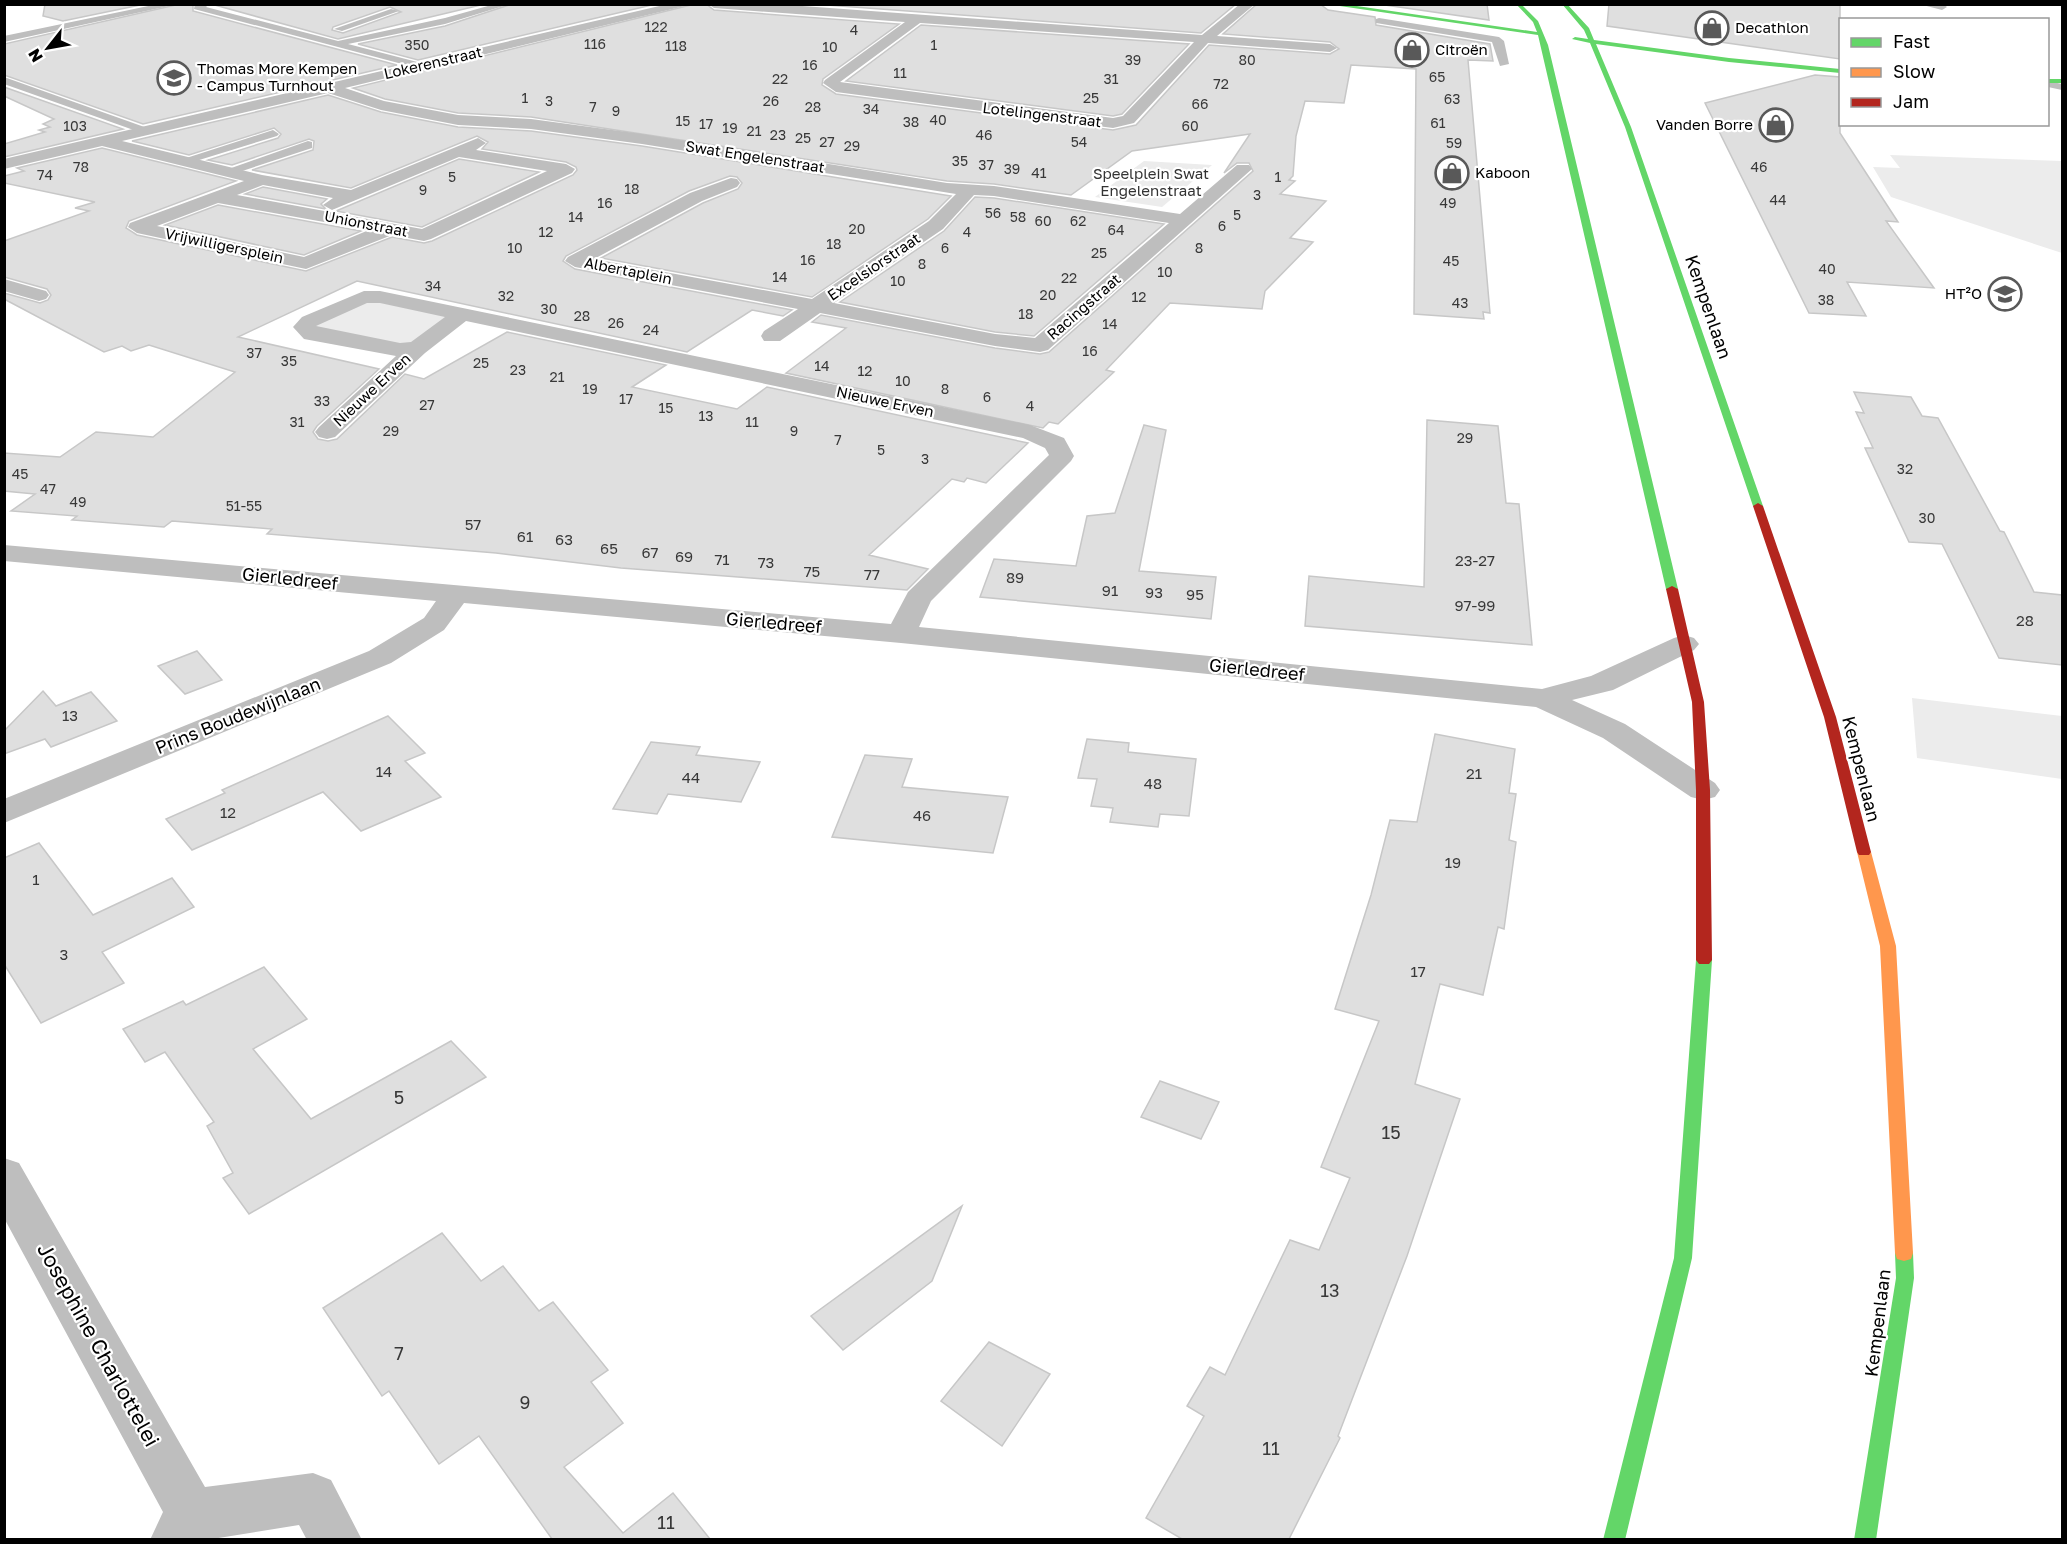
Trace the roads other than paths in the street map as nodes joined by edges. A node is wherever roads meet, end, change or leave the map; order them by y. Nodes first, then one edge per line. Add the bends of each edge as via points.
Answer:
1 (174, 4) edge
2 (506, 4) edge
3 (687, 4) edge
4 (714, 4) edge
5 (1249, 4) edge
6 (1328, 4) edge
7 (1564, 4) edge
8 (1923, 4) edge
9 (197, 5) edge
10 (1942, 7) dead end
11 (1511, 9) edge
12 (394, 11) dead end
13 (917, 18) junction
14 (1436, 19) junction
15 (1379, 21) dead end
16 (1582, 21) junction
17 (1605, 27) dead end
18 (1619, 30) dead end
19 (1540, 34) junction
20 (314, 37) junction
21 (4, 39) edge
22 (1205, 39) junction
23 (1593, 41) junction
24 (337, 44) junction
25 (1330, 48) dead end
26 (1689, 54) junction
27 (1729, 60) junction
28 (1634, 61) dead end
29 (1504, 64) dead end
30 (421, 66) junction
31 (1622, 71) dead end
32 (1839, 71) edge
33 (1606, 75) junction
34 (4, 80) edge
35 (329, 87) junction
36 (514, 123) junction
37 (146, 131) junction
38 (273, 134) dead end
39 (101, 141) junction
40 (308, 145) dead end
41 (458, 152) junction
42 (183, 161) junction
43 (4, 164) edge
44 (1243, 169) dead end
45 (226, 172) junction
46 (262, 180) junction
47 (731, 183) dead end
48 (970, 189) junction
49 (352, 196) junction
50 (217, 197) junction
51 (311, 214) junction
52 (1184, 220) junction
53 (389, 229) junction
54 (4, 285) edge
55 (39, 295) dead end
56 (818, 306) junction
57 (462, 314) junction
58 (772, 336) dead end
59 (417, 348) junction
60 (744, 355) dead end
61 (724, 368) junction
62 (327, 432) dead end
63 (4, 553) edge
64 (455, 595) junction
65 (901, 634) junction
66 (1684, 644) junction
67 (1542, 698) junction
68 (1702, 790) junction
69 (4, 812) edge
70 (4, 1176) edge
71 (184, 1527) edge
72 (336, 1539) edge
73 (1614, 1539) edge
74 (1865, 1539) edge

1 - 21 lane
2 - 24 lane via 464,20 416,26
3 - 30 street, Lokerenstraat
4 - 13 street
5 - 22 street
6 - 14 main road
7 - 16 main road
8 - 10 lane
9 - 20 lane
11 - 14 main road via 1476,20
11 - 19 main road via 1535,21
12 - 20 lane
13 - 22 street
13 - 22 street, Lotelingenstraat via 830,83 841,89 1113,123 1128,120
14 - 19 main road
15 - 29 lane via 1496,39
16 - 17 main road
16 - 23 main road, Kempenlaan
18 - 27 main road
19 - 23 main road
19 - 66 main road
20 - 24 lane
22 - 25 street
23 - 26 main road
23 - 33 main road, Kempenlaan
24 - 30 lane
26 - 27 main road
26 - 28 main road
27 - 32 main road
30 - 35 street, Lokerenstraat
31 - 33 main road
33 - 74 main road, Kempenlaan via 1628,127 1830,717 1888,946 1905,1278
34 - 37 lane
35 - 36 street, Swat Engelenstraat via 381,105 458,120
35 - 37 street, Lokerenstraat
36 - 41 street, Unionstraat via 507,132
36 - 48 street, Swat Engelenstraat
37 - 39 street, Lokerenstraat
38 - 42 lane
39 - 42 street
39 - 43 street, Lokerenstraat
40 - 45 lane
41 - 49 street, Unionstraat
41 - 53 street, Unionstraat via 566,169 424,235
42 - 45 street
44 - 52 street, Racingstraat
45 - 46 street
46 - 49 street
46 - 50 street, Vrijwilligersplein
47 - 56 street, Albertaplein via 696,197 574,261
48 - 52 street, Swat Engelenstraat
48 - 56 street, Excelsiorstraat via 936,225
49 - 51 street, Unionstraat
50 - 51 street
50 - 53 street, Vrijwilligersplein via 137,227 306,263
51 - 53 street, Unionstraat
52 - 56 street, Racingstraat via 1040,345
54 - 55 street
56 - 58 street, Excelsiorstraat
57 - 59 street, Nieuwe Erven
57 - 59 street, Nieuwe Erven via 371,296 309,321 304,327 312,334 384,348
57 - 61 street, Nieuwe Erven
59 - 62 street, Nieuwe Erven
60 - 61 street
61 - 65 street, Nieuwe Erven via 1030,432 1060,449 1062,456 918,598
63 - 64 street, Gierledreef
64 - 65 street, Gierledreef
64 - 69 street, Prins Boudewijnlaan via 434,624 380,657
65 - 67 street, Gierledreef
66 - 67 street, Gierledreef via 1602,683
66 - 68 main road via 1698,702
67 - 68 street, Gierledreef via 1614,731
68 - 73 main road via 1704,979 1683,1258
70 - 71 street, Josephine Charlottelei
71 - 72 street, Josephine Charlottelei via 312,1498

